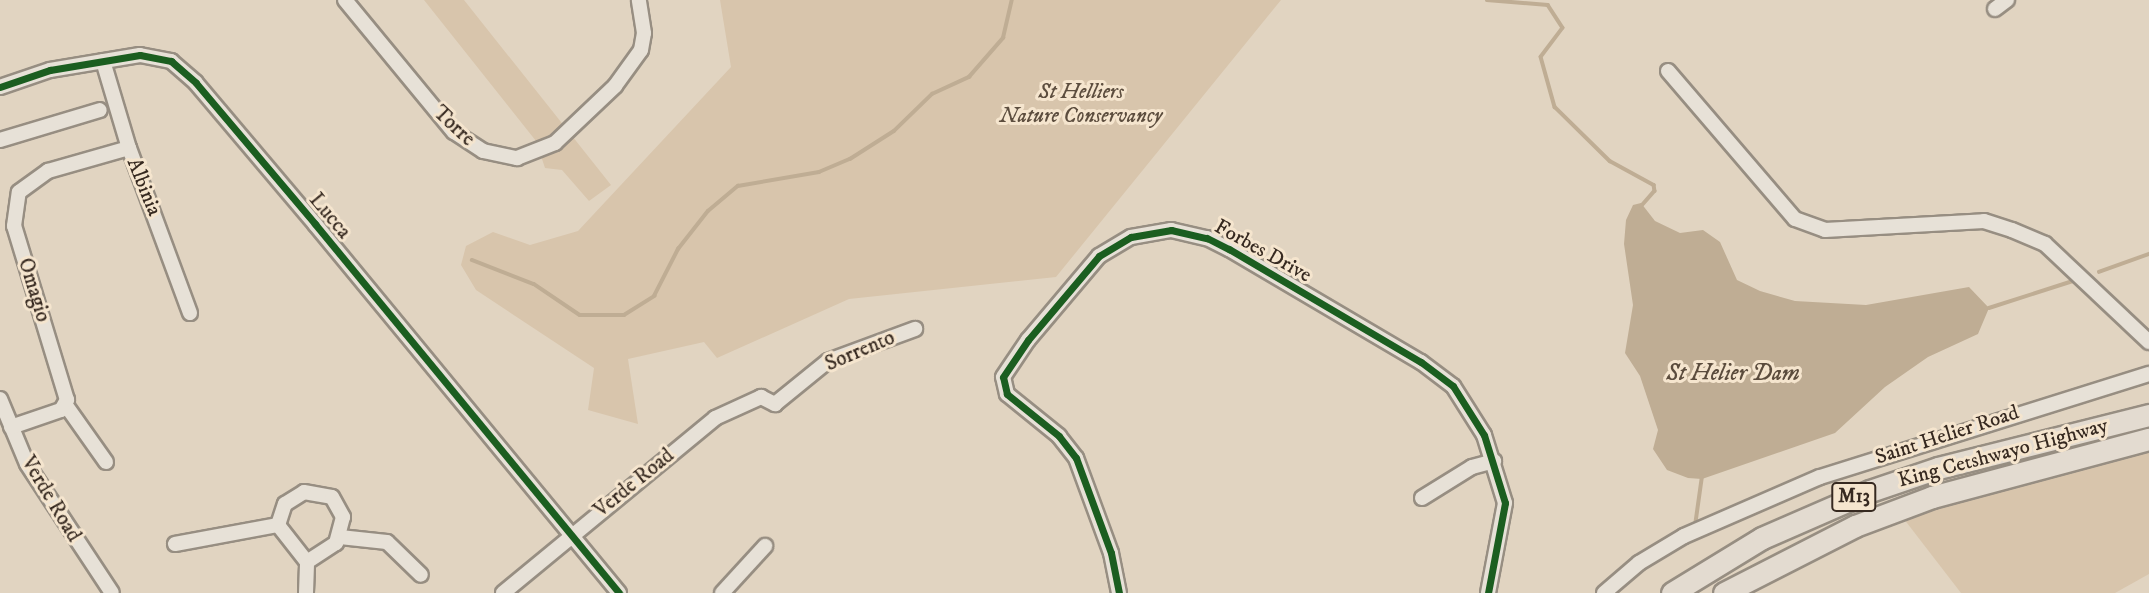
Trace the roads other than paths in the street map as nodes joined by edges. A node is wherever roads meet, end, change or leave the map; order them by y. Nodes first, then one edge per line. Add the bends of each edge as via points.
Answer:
1 (345, 0) edge
2 (639, 0) edge
3 (2007, 0) edge
4 (1995, 9) dead end
5 (103, 61) junction
6 (1668, 71) dead end
7 (0, 87) edge
8 (100, 110) dead end
9 (0, 140) edge
10 (129, 148) junction
11 (190, 313) dead end
12 (915, 329) dead end
13 (2149, 342) edge
14 (2149, 374) edge
15 (0, 399) edge
16 (65, 404) junction
17 (775, 404) joint
18 (2149, 415) edge
19 (11, 427) junction
20 (2149, 439) edge
21 (1494, 461) junction
22 (106, 462) dead end
23 (1422, 498) dead end
24 (278, 524) junction
25 (569, 535) junction
26 (340, 537) junction
27 (175, 544) dead end
28 (765, 546) dead end
29 (307, 562) junction
30 (421, 575) dead end
31 (112, 593) edge
32 (306, 593) edge
33 (503, 593) edge
34 (619, 593) edge
35 (722, 593) edge
36 (1119, 593) edge
37 (1488, 593) edge
38 (1606, 593) edge
39 (1672, 593) edge
40 (1724, 593) edge

1 - 2 street, Torre via 454,132 483,151 517,158 544,151 573,129 638,56 644,33
3 - 4 street
5 - 7 street, Lucca via 50,70
5 - 10 street, Albinia
5 - 25 street, Lucca via 158,55 196,83
6 - 13 street via 1795,219 1825,230 1984,221 2012,230 2045,244
8 - 9 street
10 - 11 street, Albinia
10 - 16 street, Omagio via 48,171 27,183 13,206 14,226 66,393
12 - 17 street, Sorrento via 828,361
14 - 38 street, Saint Helier Road via 1820,477 1684,536 1639,563
15 - 19 street, Verde Road
16 - 19 street via 61,410
16 - 22 street
17 - 25 street, Verde Road via 761,397 715,418
18 - 39 highway, King Cetshwayo Highway / M13 via 1938,468 1870,491 1762,538
19 - 31 street, Verde Road via 27,464
20 - 40 highway, King Cetshwayo Highway / M13 via 1921,502 1855,526
21 - 23 street via 1472,467
21 - 36 street, Forbes Drive via 1470,408 1422,362 1207,238 1171,230 1131,237 1099,256 1080,276 1003,376 1014,402 1059,436 1076,458 1111,553
21 - 37 street, Forbes Drive via 1506,517
24 - 26 street via 291,498 320,492 332,497 341,510
24 - 27 street
24 - 29 street
25 - 33 street, Verde Road
25 - 34 street, Lucca
26 - 29 street
26 - 30 street via 387,542
28 - 35 street
29 - 32 street

